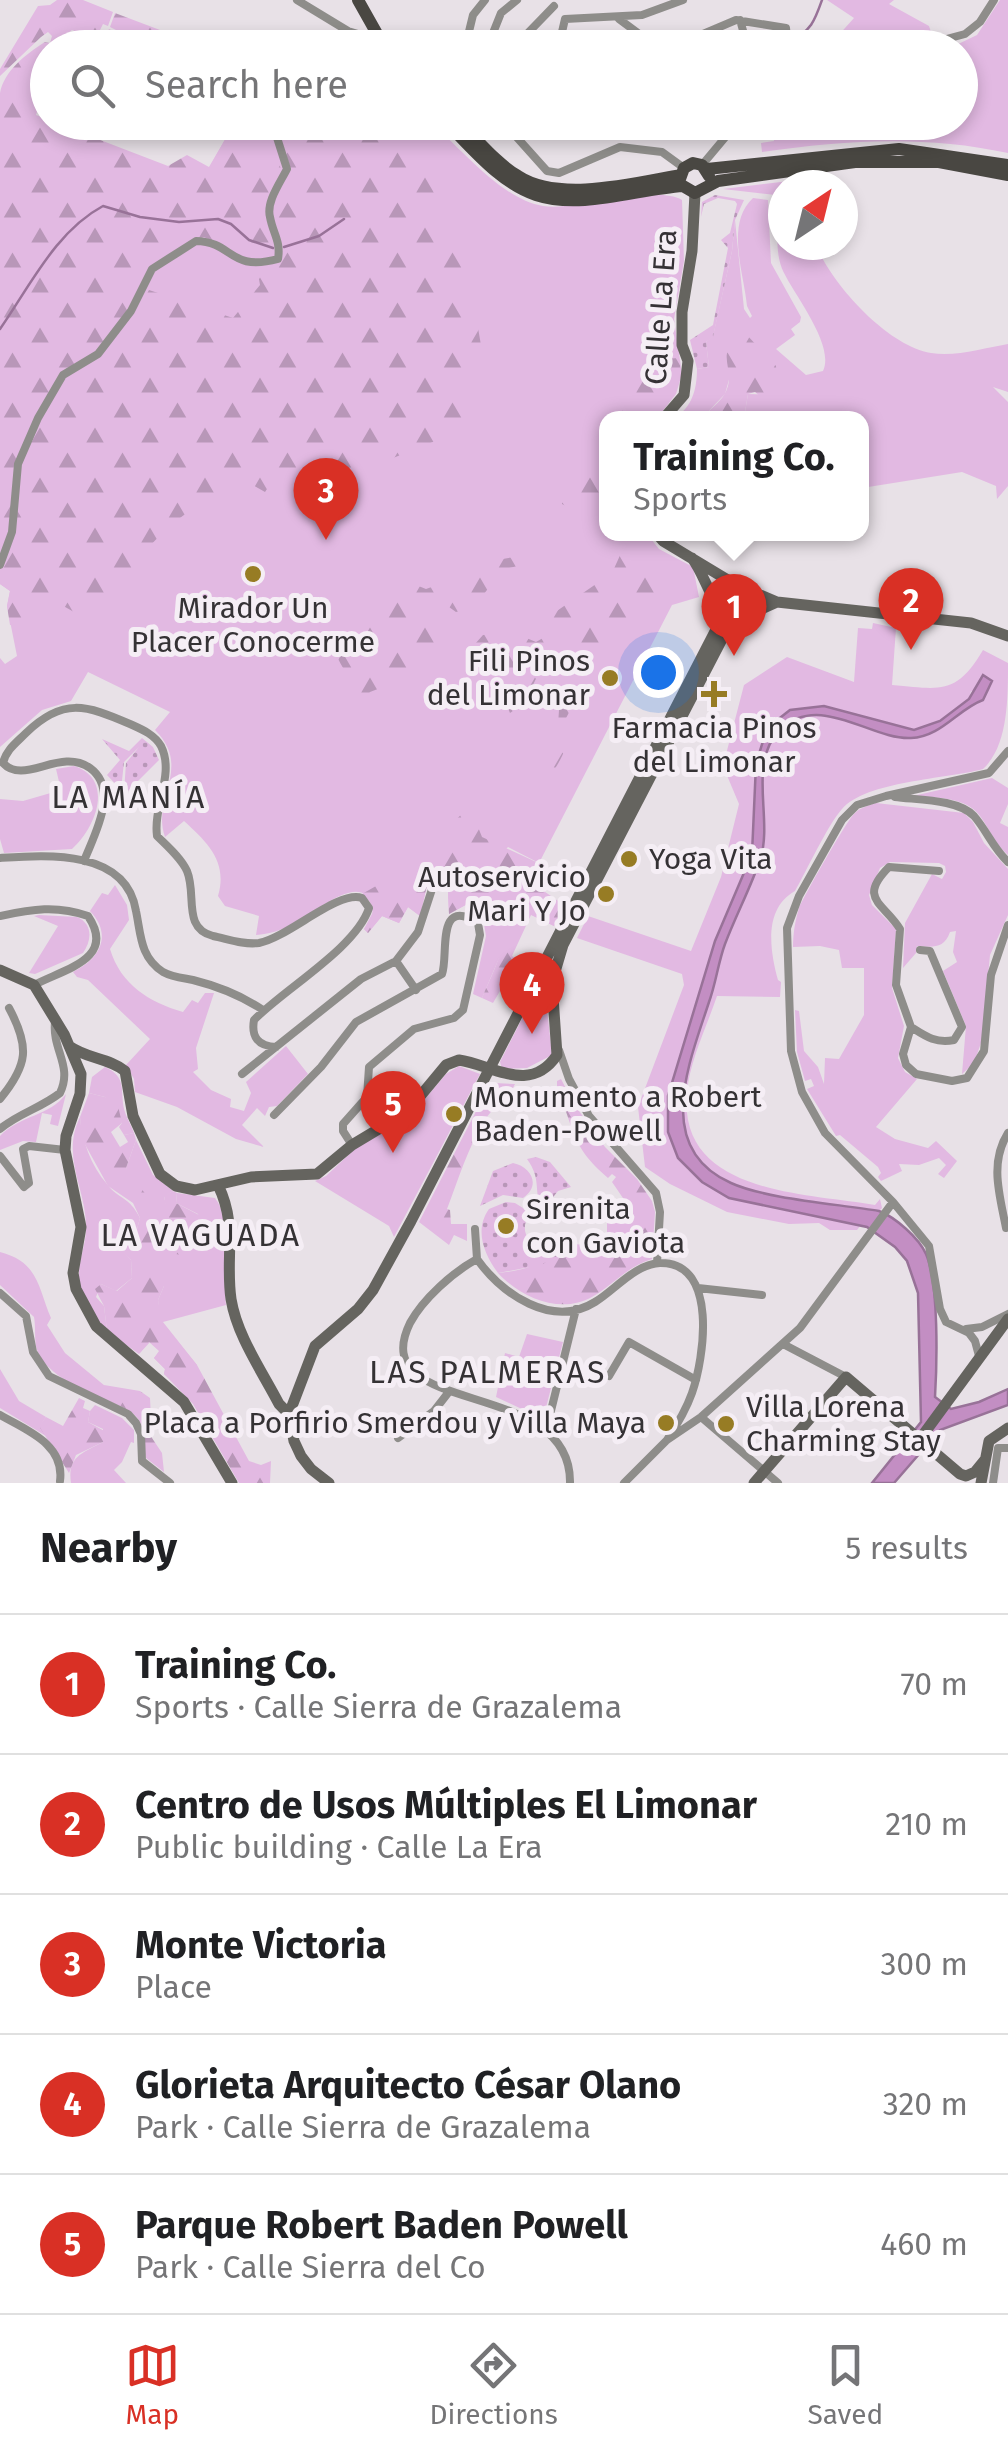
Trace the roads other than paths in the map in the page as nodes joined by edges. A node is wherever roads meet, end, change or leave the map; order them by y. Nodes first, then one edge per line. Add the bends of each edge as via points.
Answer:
1 (297, 0) edge
2 (358, 0) edge
3 (370, 0) edge
4 (485, 0) edge
5 (517, 0) edge
6 (683, 0) edge
7 (994, 0) edge
8 (554, 6) dead end
9 (619, 18) junction
10 (740, 20) junction
11 (346, 30) edge
12 (370, 30) edge
13 (384, 30) edge
14 (469, 30) edge
15 (494, 30) edge
16 (532, 30) edge
17 (562, 30) edge
18 (635, 30) edge
19 (715, 30) edge
20 (743, 30) edge
21 (786, 30) edge
22 (970, 30) edge
23 (278, 140) edge
24 (464, 140) edge
25 (479, 140) edge
26 (518, 140) edge
27 (726, 140) edge
28 (1008, 165) edge
29 (706, 172) junction
30 (1008, 175) edge
31 (685, 180) junction
32 (670, 411) edge
33 (662, 541) edge
34 (692, 558) junction
35 (0, 565) edge
36 (741, 587) junction
37 (777, 602) junction
38 (730, 615) junction
39 (1008, 636) edge
40 (1008, 750) edge
41 (886, 796) junction
42 (0, 858) edge
43 (84, 861) junction
44 (1008, 862) edge
45 (939, 870) dead end
46 (435, 880) dead end
47 (0, 916) edge
48 (1008, 925) edge
49 (920, 950) dead end
50 (396, 962) junction
51 (0, 970) edge
52 (34, 985) junction
53 (416, 990) junction
54 (528, 994) junction
55 (552, 1000) junction
56 (9, 1008) dead end
57 (264, 1010) junction
58 (55, 1022) junction
59 (911, 1027) junction
60 (558, 1046) junction
61 (276, 1047) junction
62 (87, 1066) junction
63 (545, 1068) junction
64 (488, 1070) junction
65 (242, 1074) dead end
66 (567, 1074) junction
67 (0, 1099) edge
68 (274, 1114) dead end
69 (0, 1129) edge
70 (1008, 1133) edge
71 (352, 1145) junction
72 (65, 1150) junction
73 (0, 1156) edge
74 (218, 1185) junction
75 (891, 1206) junction
76 (1006, 1228) edge
77 (475, 1229) dead end
78 (477, 1258) junction
79 (657, 1263) junction
80 (698, 1288) junction
81 (0, 1292) edge
82 (762, 1295) dead end
83 (576, 1310) junction
84 (1008, 1316) edge
85 (959, 1329) junction
86 (783, 1344) junction
87 (979, 1356) junction
88 (609, 1376) dead end
89 (846, 1377) junction
90 (696, 1380) junction
91 (448, 1393) junction
92 (289, 1414) junction
93 (0, 1415) edge
94 (701, 1416) junction
95 (1008, 1428) edge
96 (546, 1431) junction
97 (398, 1438) dead end
98 (920, 1439) junction
99 (667, 1440) junction
100 (1008, 1448) edge
101 (984, 1461) junction
102 (764, 1472) junction
103 (60, 1482) edge
104 (170, 1483) edge
105 (232, 1483) edge
106 (329, 1483) edge
107 (570, 1483) edge
108 (624, 1483) edge
109 (754, 1483) edge
110 (778, 1483) edge
111 (981, 1483) edge
112 (993, 1483) edge

1 - 11 street
2 - 12 main road
3 - 13 main road
4 - 14 street
5 - 15 street
6 - 9 street
7 - 22 street
8 - 16 street
9 - 17 street via 565,19
9 - 18 street
10 - 19 street
10 - 20 street
10 - 21 street
23 - 35 street via 287,169 268,215 278,259 256,265 196,241 152,270 98,354 63,375 38,418 18,464 12,532
24 - 31 main road via 490,166 537,195 599,197
25 - 31 main road via 516,176 544,187
26 - 31 street via 547,171 558,173 620,147 662,152
27 - 29 street
28 - 29 main road via 899,149
29 - 30 main road via 900,160
29 - 31 main road via 693,164
29 - 31 main road via 701,191
31 - 32 street, Calle La Era via 692,251 682,312 688,361 684,395
33 - 34 street
34 - 36 street
34 - 38 street
36 - 37 street
36 - 38 street via 752,601
36 - 38 street via 721,593
37 - 38 street
37 - 39 street via 971,623
38 - 54 street
38 - 55 street via 562,945
40 - 41 street via 989,773
41 - 44 street via 970,812
41 - 75 street via 857,805 842,820 799,896 786,954 791,1052 802,1092 824,1133
42 - 43 street
43 - 57 street via 124,883 146,956 164,973
43 - 57 street via 105,798 95,771 72,760 20,772 3,763 35,724 67,707 98,710 146,732 162,748 167,768 157,836 190,878 194,925 202,933 262,942 353,895 369,908 313,973
45 - 59 street via 889,866 874,888 879,906 900,929 896,985
46 - 50 street via 418,932
47 - 52 street via 56,908 88,916 96,928 98,944 90,956
48 - 59 street via 991,976 988,1040 976,1068 966,1078 941,1081 916,1074 903,1054
49 - 59 street via 930,951 962,1027 945,1042
50 - 53 street
50 - 61 street via 361,980
51 - 52 street
52 - 58 street
53 - 68 street via 356,1022
53 - 71 street via 442,974 449,921 460,916 478,922 463,1010 414,1029 369,1067 366,1097 344,1124
54 - 55 street
54 - 64 street
55 - 60 street
56 - 67 street via 24,1057
57 - 61 street via 252,1031 265,1046
58 - 62 street
58 - 69 street via 53,1042 66,1068 60,1093
60 - 63 street
60 - 66 street
61 - 65 street
62 - 72 street
62 - 74 street via 106,1062 125,1072 133,1116 160,1174 195,1190
63 - 64 street via 502,1076
63 - 66 street
64 - 71 street via 459,1060 446,1065 407,1112
64 - 92 street via 373,1290 314,1346
66 - 79 street via 590,1116 656,1193
70 - 76 street via 996,1165
71 - 74 street via 317,1174
72 - 73 street via 23,1149 29,1183 24,1188
72 - 105 street via 81,1227 76,1289 96,1326 179,1396
74 - 92 street via 231,1223 236,1321
75 - 85 street via 929,1246 940,1308
75 - 86 street
77 - 78 street
78 - 83 street via 513,1296 538,1309
78 - 91 street via 428,1300 404,1340 414,1371
79 - 80 street via 685,1272
79 - 83 street
80 - 82 street
80 - 90 street via 705,1309
81 - 104 street via 26,1316 33,1352 49,1376 128,1414 141,1434 142,1460
83 - 96 street
84 - 85 street
84 - 87 street
85 - 87 street via 976,1341
86 - 89 street
86 - 94 street
87 - 98 street
88 - 90 street via 630,1342
89 - 98 street
89 - 102 street
90 - 99 street
91 - 96 street via 508,1408
91 - 97 street
92 - 106 street via 301,1456
93 - 103 street via 43,1439 62,1469
94 - 99 street
94 - 102 street
95 - 101 street via 989,1441
96 - 107 street via 564,1454
98 - 101 street via 966,1476
99 - 108 street
100 - 112 street via 998,1448
101 - 111 street
102 - 109 street
102 - 110 street

